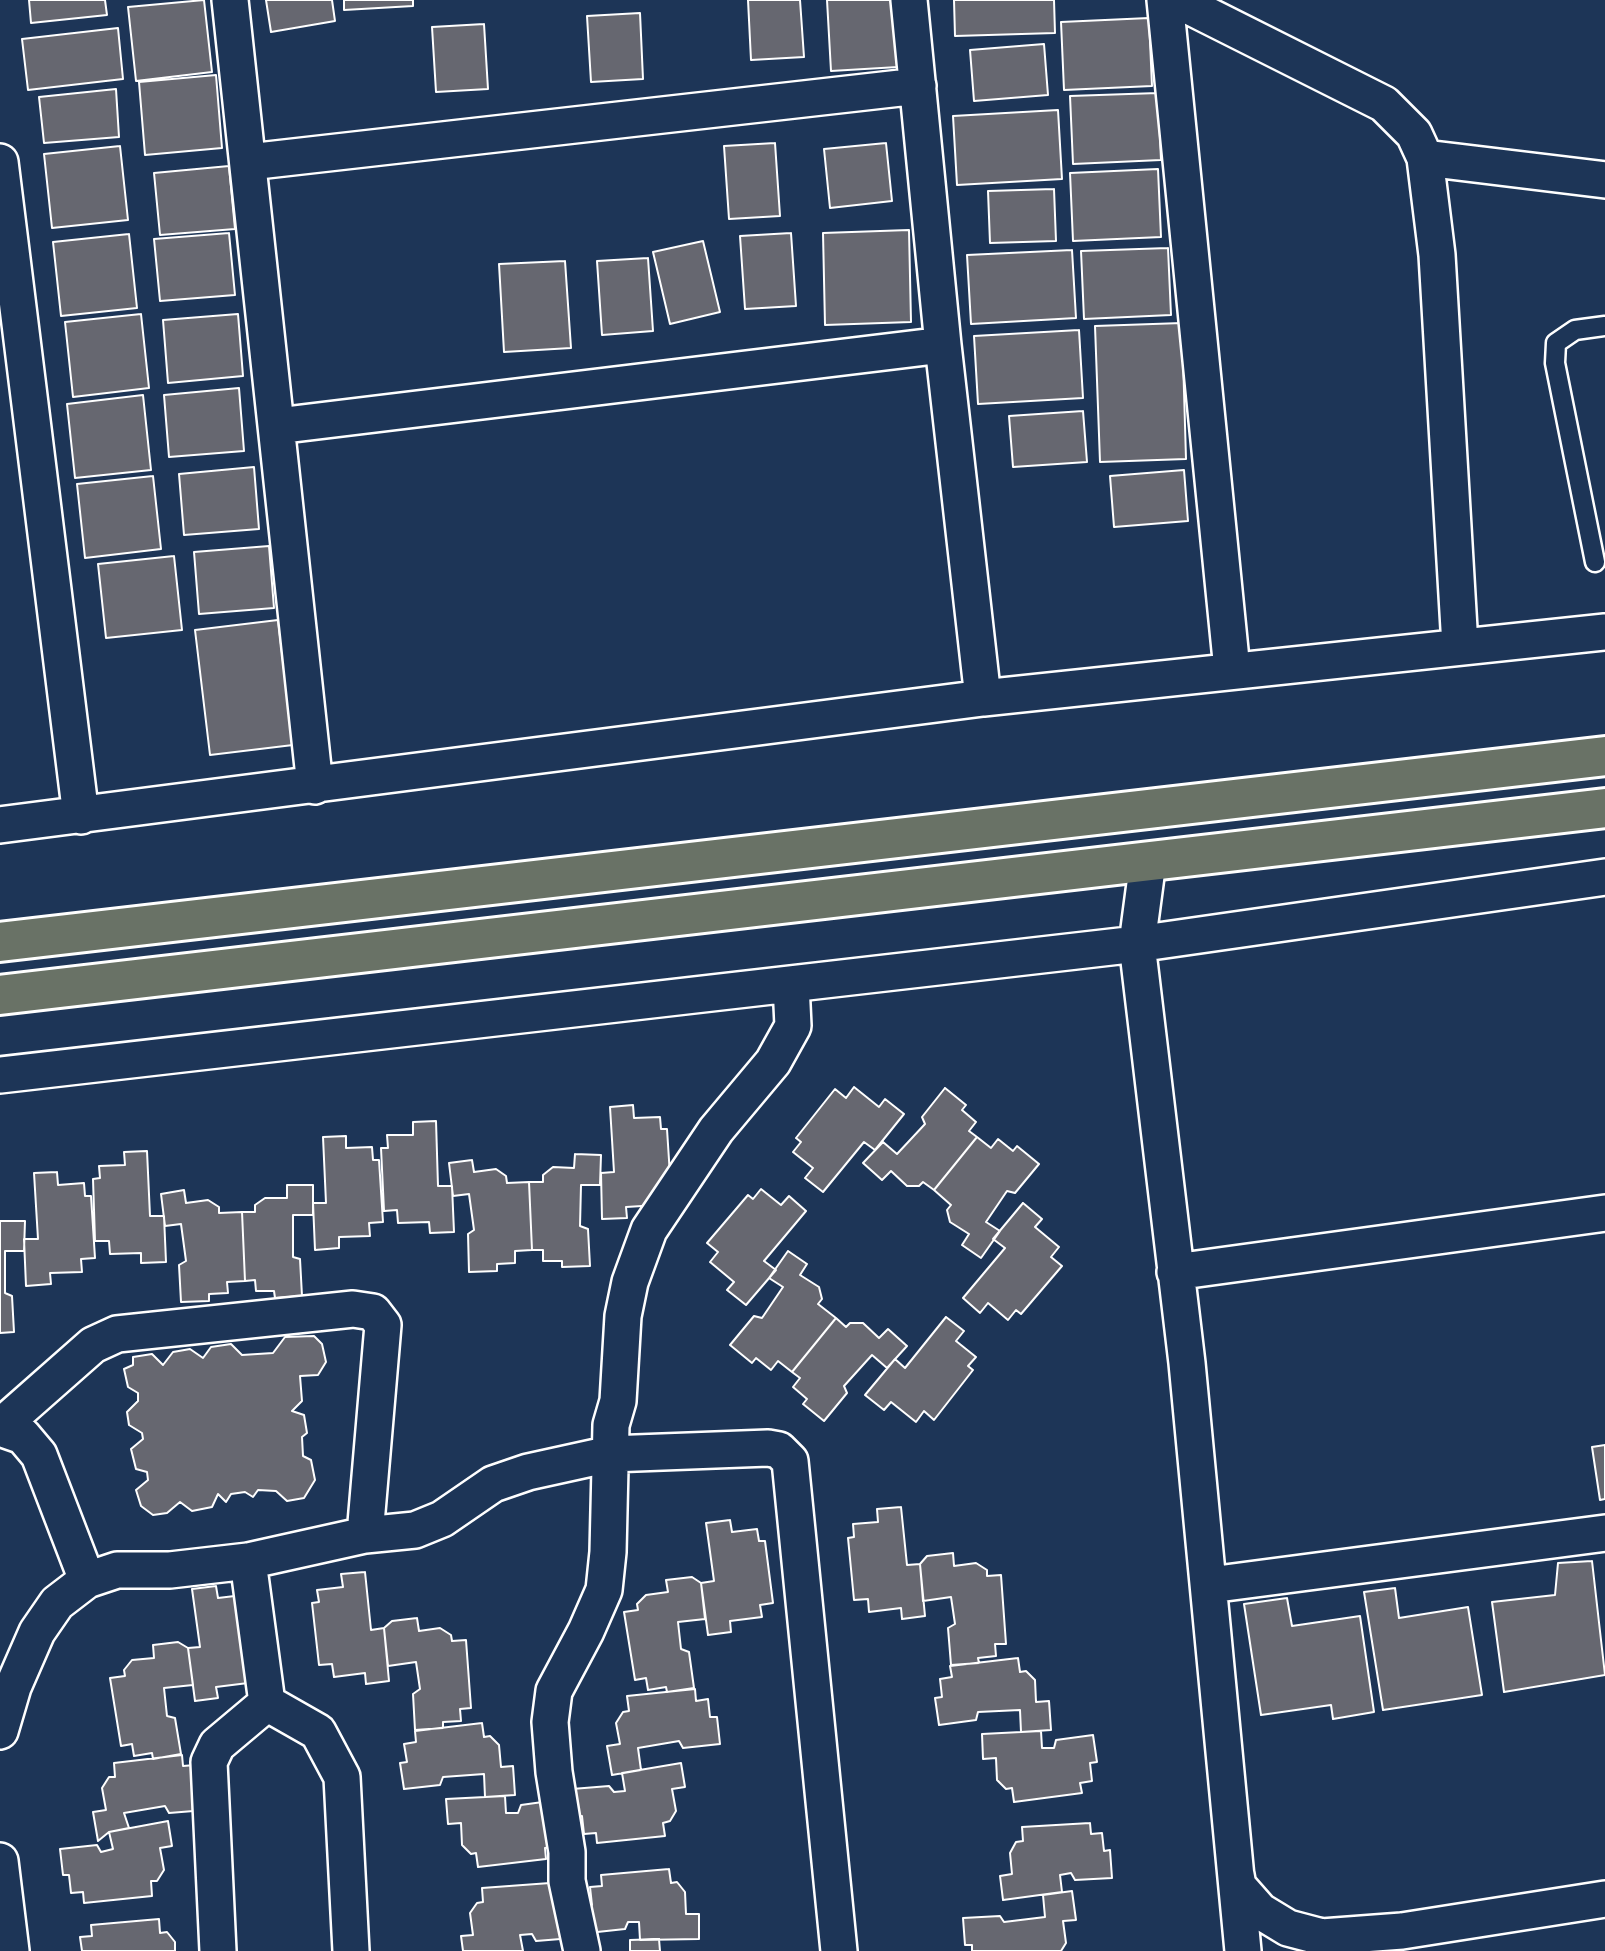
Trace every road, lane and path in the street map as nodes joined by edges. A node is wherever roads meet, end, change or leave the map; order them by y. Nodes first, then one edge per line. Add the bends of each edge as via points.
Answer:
1 (230, 0) edge
2 (909, 0) edge
3 (1165, 0) edge
4 (1177, 0) edge
5 (918, 86) junction
6 (1425, 158) junction
7 (0, 162) edge
8 (249, 162) junction
9 (1605, 180) edge
10 (1605, 326) edge
11 (943, 345) junction
12 (277, 426) junction
13 (1595, 562) dead end
14 (1605, 632) edge
15 (1460, 646) junction
16 (1232, 670) junction
17 (983, 698) junction
18 (1605, 756) edge
19 (315, 786) junction
20 (1605, 808) edge
21 (81, 816) junction
22 (0, 825) edge
23 (1148, 861) junction
24 (1605, 877) edge
25 (0, 942) edge
26 (1137, 944) junction
27 (791, 984) junction
28 (0, 995) edge
29 (0, 1076) edge
30 (1605, 1213) edge
31 (1175, 1272) junction
32 (0, 1427) edge
33 (610, 1454) junction
34 (1605, 1533) edge
35 (365, 1535) junction
36 (248, 1561) junction
37 (88, 1580) junction
38 (1210, 1586) junction
39 (267, 1703) junction
40 (0, 1731) edge
41 (1233, 1858) junction
42 (0, 1861) edge
43 (1605, 1899) edge
44 (11, 1951) edge
45 (218, 1951) edge
46 (351, 1951) edge
47 (582, 1951) edge
48 (839, 1951) edge
49 (1242, 1951) edge

1 - 8 street
2 - 5 street
3 - 16 street
4 - 6 street via 1384,104 1414,134
5 - 8 street
5 - 11 street
6 - 9 street
6 - 15 street via 1437,255
7 - 21 street
8 - 12 street
10 - 13 lane via 1575,330 1556,343 1555,363
11 - 12 street
11 - 17 street
12 - 19 street
14 - 15 street
15 - 16 street
16 - 17 street
17 - 19 street
18 - 25 highway
19 - 21 street
20 - 23 highway
21 - 22 street
23 - 26 street
23 - 28 highway
24 - 26 street
26 - 27 street
26 - 31 street
27 - 29 street
27 - 33 street via 793,1026 773,1062 716,1130 649,1230 623,1316
30 - 31 street
31 - 38 street
32 - 35 street via 93,1345 117,1334 353,1310 373,1312 383,1325
32 - 37 street via 23,1436 39,1455
33 - 35 street via 493,1484 442,1519 415,1530
33 - 47 street via 604,1590 554,1691 550,1722 567,1881
33 - 48 street via 768,1448 779,1450 790,1461
34 - 38 street
35 - 36 street
36 - 37 street via 170,1570 117,1570
36 - 39 street
37 - 40 street via 57,1604 37,1632
38 - 41 street
39 - 45 street via 217,1745 209,1762
39 - 46 street via 318,1732 342,1777
41 - 43 street via 1238,1886 1260,1912 1288,1928 1322,1937 1402,1931
41 - 49 street
42 - 44 street

